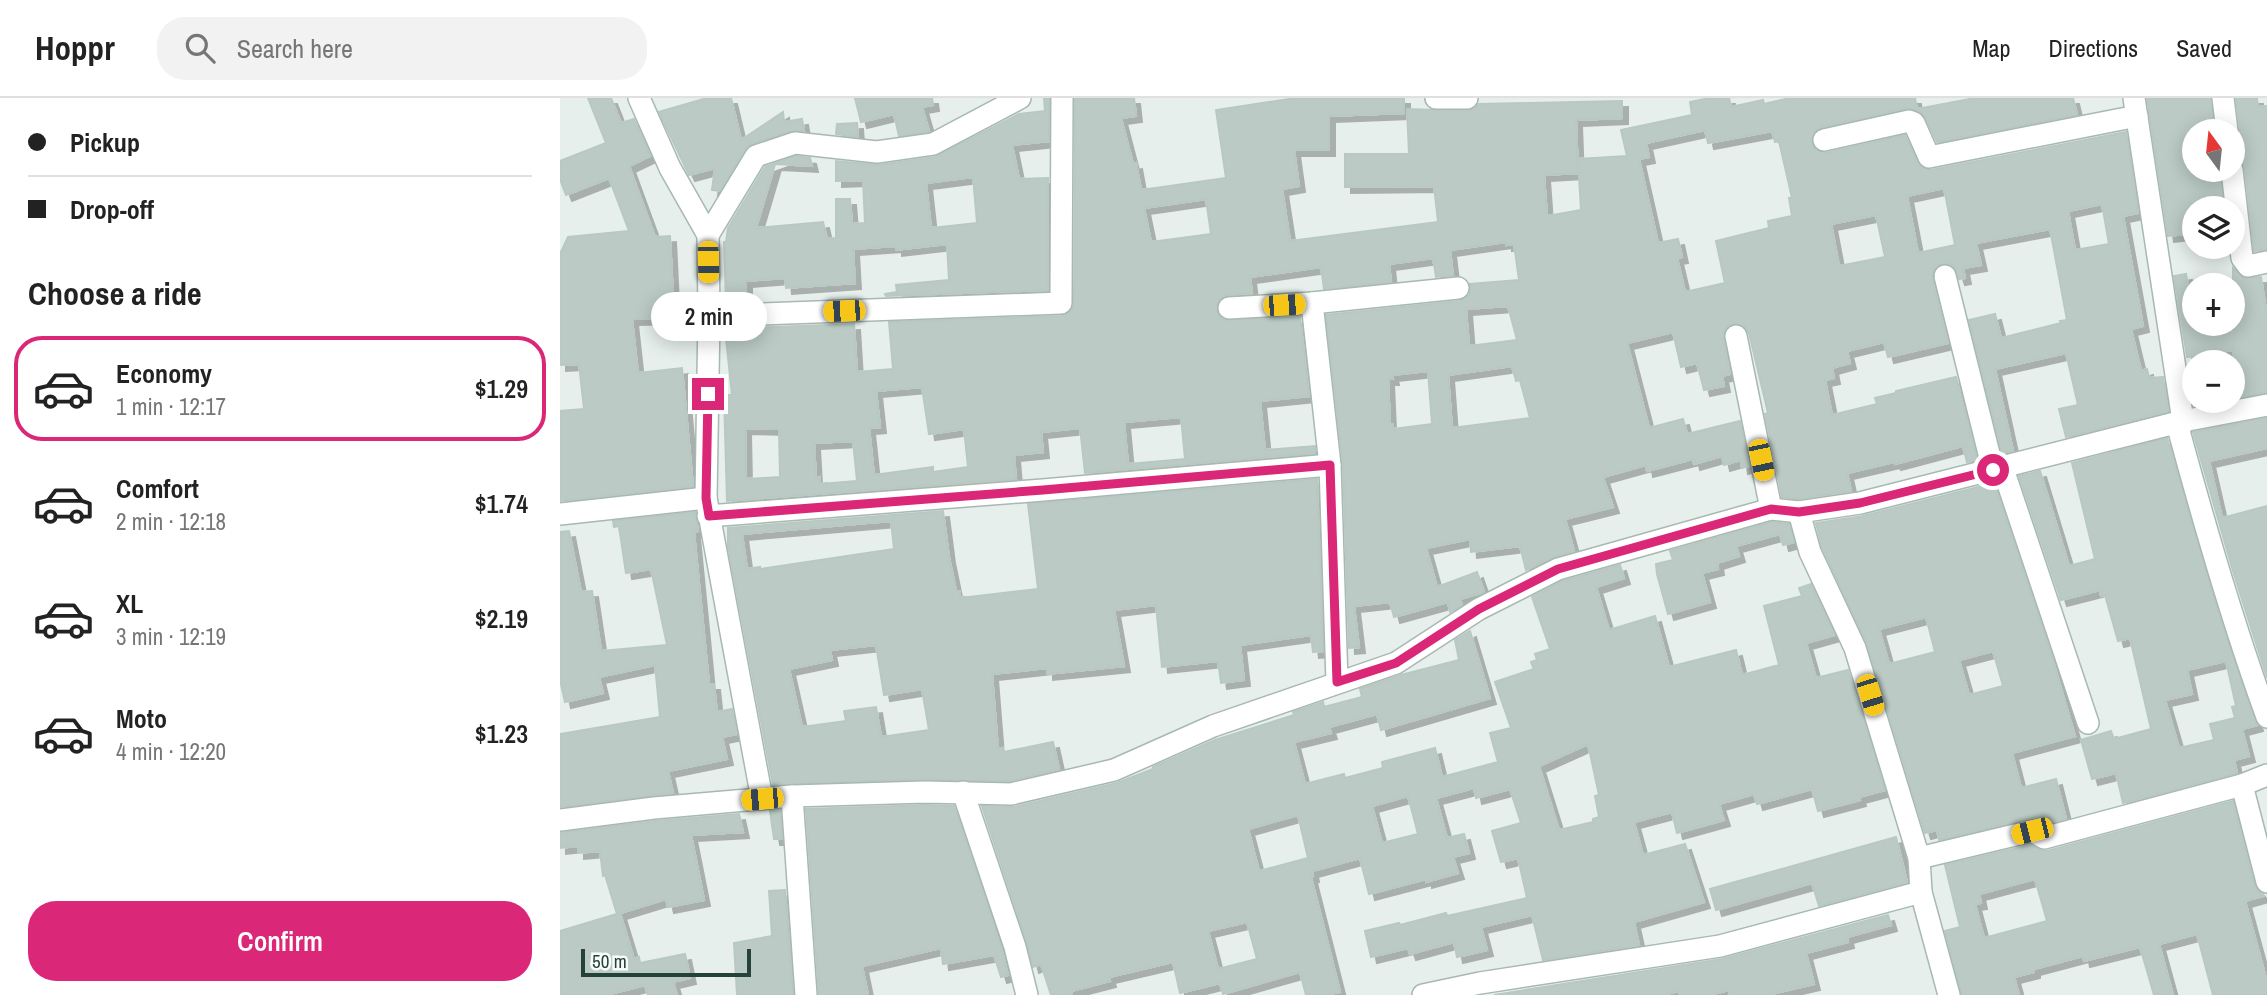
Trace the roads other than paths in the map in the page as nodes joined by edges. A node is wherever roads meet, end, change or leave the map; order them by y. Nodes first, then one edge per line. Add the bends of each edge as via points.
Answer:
1 (639, 98) edge
2 (1020, 98) edge
3 (1062, 98) edge
4 (1436, 98) edge
5 (1467, 98) edge
6 (2223, 98) edge
7 (2136, 107) edge
8 (2226, 119) edge
9 (1824, 140) dead end
10 (2233, 182) edge
11 (708, 235) junction
12 (2267, 262) edge
13 (1945, 276) dead end
14 (1458, 288) dead end
15 (1312, 303) junction
16 (1229, 308) dead end
17 (709, 316) junction
18 (1736, 336) dead end
19 (2267, 405) edge
20 (2183, 421) junction
21 (1330, 465) junction
22 (1997, 468) junction
23 (707, 507) junction
24 (1771, 509) junction
25 (1799, 512) junction
26 (560, 514) edge
27 (2260, 680) edge
28 (1337, 682) junction
29 (2267, 717) edge
30 (2088, 723) dead end
31 (2267, 775) edge
32 (2242, 785) junction
33 (963, 792) junction
34 (792, 796) junction
35 (762, 799) junction
36 (560, 820) edge
37 (1919, 858) junction
38 (2267, 882) edge
39 (1921, 892) junction
40 (806, 995) edge
41 (1027, 995) edge
42 (1423, 995) edge
43 (1949, 995) edge

1 - 11 street via 670,169
2 - 11 street via 933,144 877,152 795,143 756,156
3 - 17 street via 1061,303
4 - 5 street
6 - 8 street
7 - 9 street via 1929,157 1909,121
7 - 20 street
10 - 12 street via 2242,258 2248,266
11 - 17 street
13 - 22 street
14 - 15 street
15 - 16 street
15 - 21 street
17 - 23 street
18 - 24 street
19 - 20 street
20 - 22 street
20 - 27 street via 2179,431 2186,457
21 - 23 street via 1043,490
21 - 28 street
22 - 25 street via 1860,503
22 - 30 street
23 - 26 street
23 - 35 street
24 - 25 street
24 - 28 street via 1558,569 1479,609 1396,663
25 - 37 street via 1810,552 1855,648
27 - 29 street
28 - 33 street via 1213,726 1114,769 1012,793
31 - 32 street
32 - 37 street via 2044,838 2032,831
32 - 38 street
33 - 34 street
33 - 41 street
34 - 35 street
34 - 40 street
35 - 36 street
37 - 39 street
39 - 42 street via 1720,946
39 - 43 street

